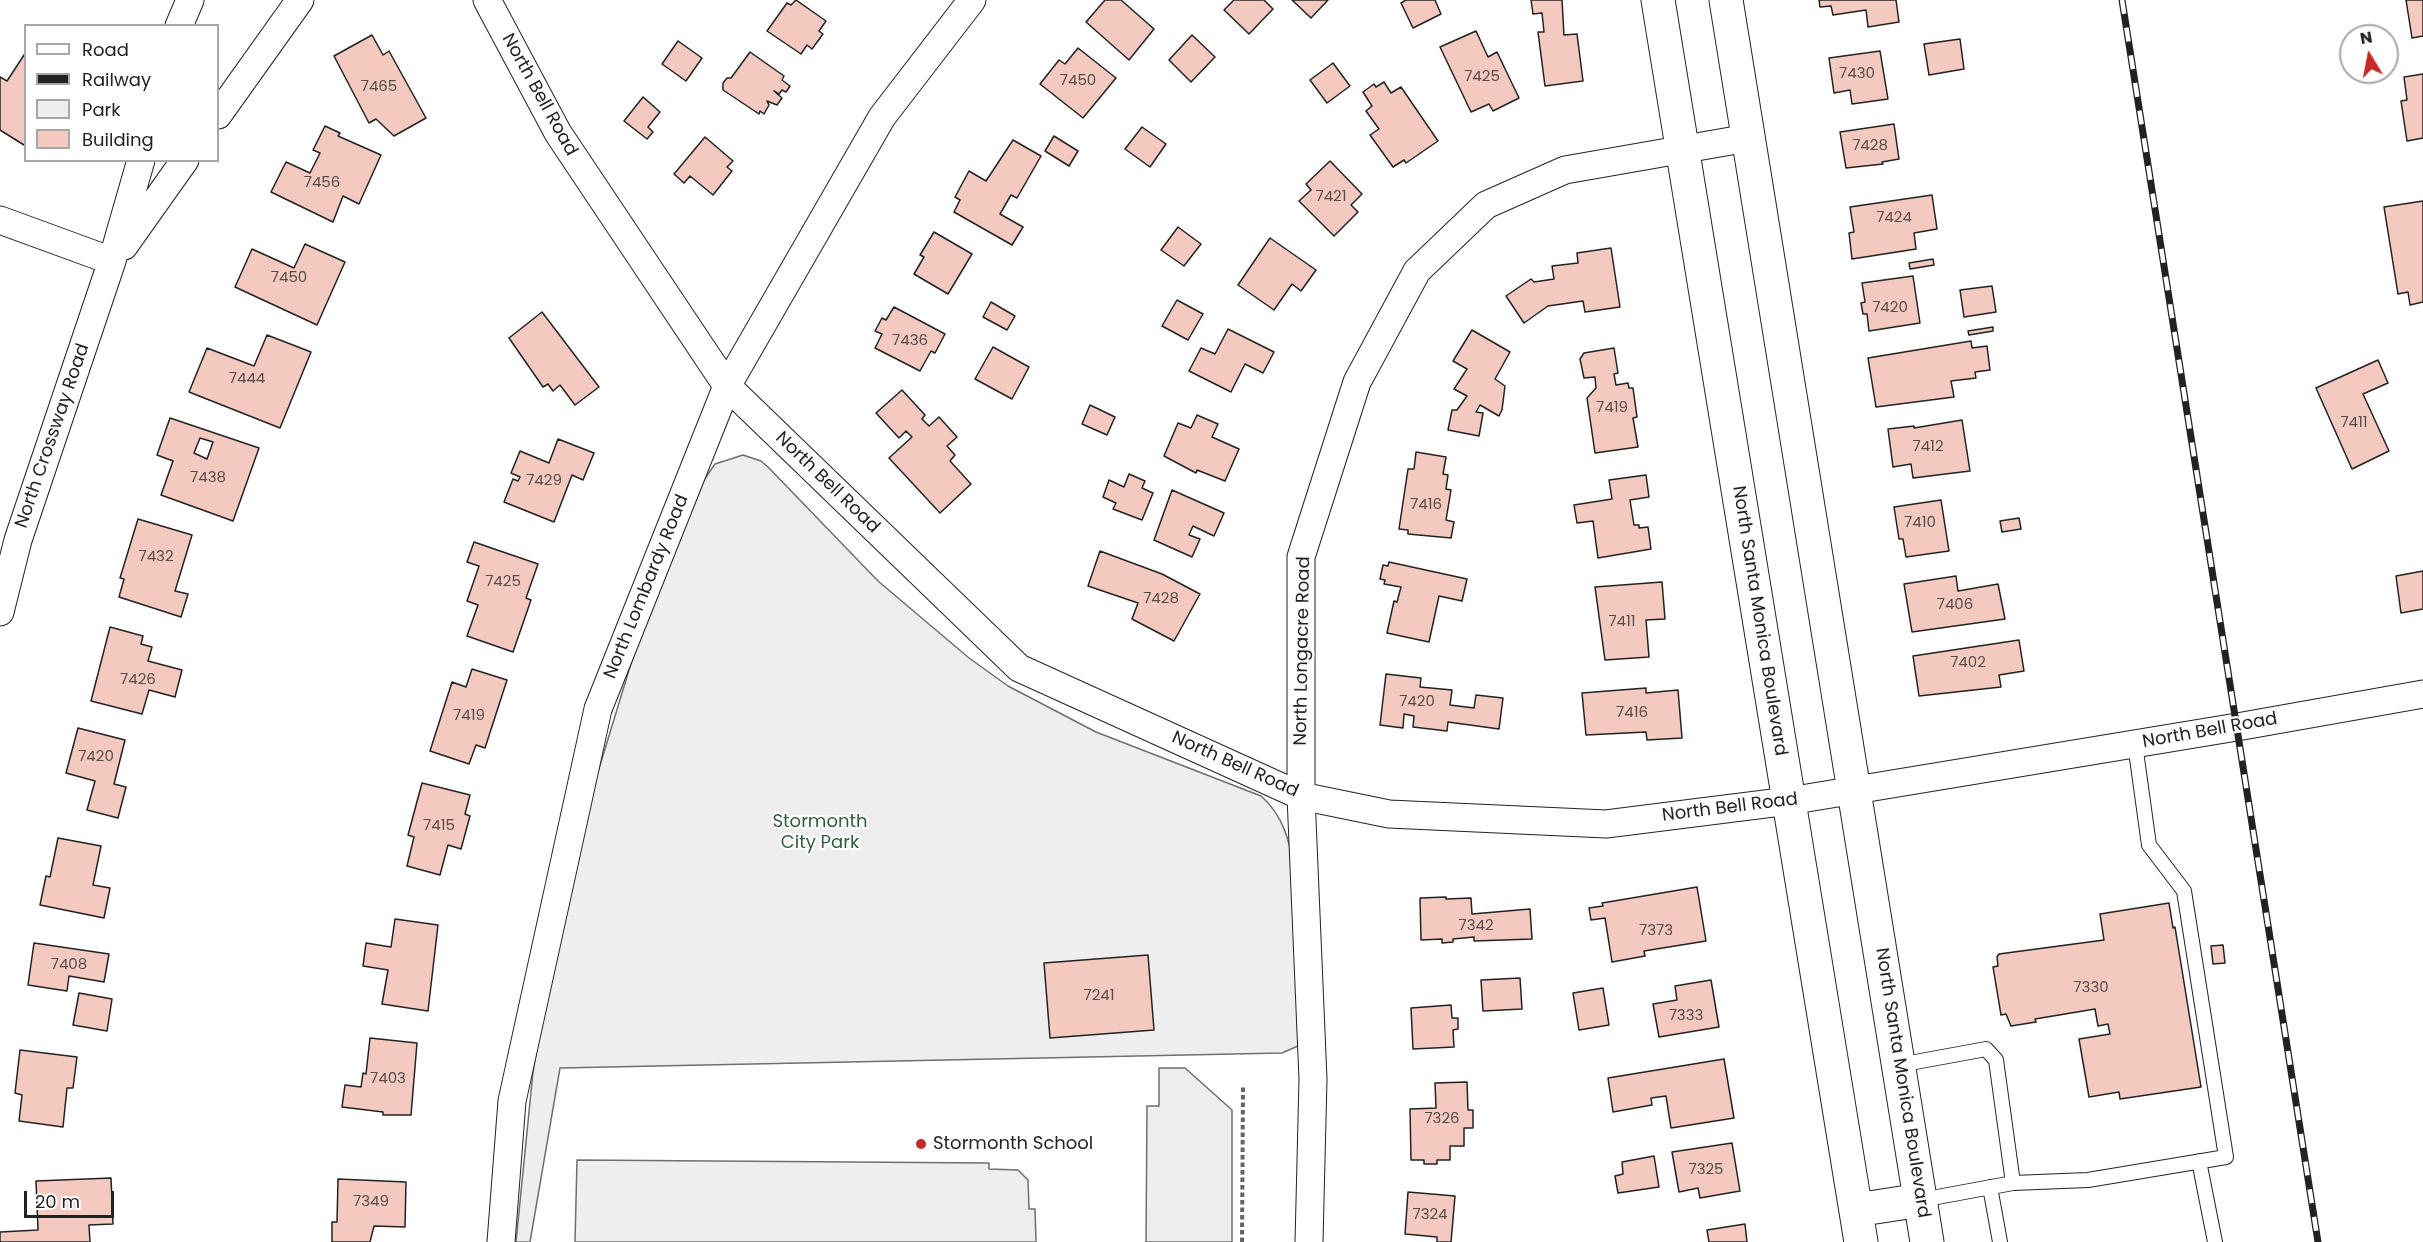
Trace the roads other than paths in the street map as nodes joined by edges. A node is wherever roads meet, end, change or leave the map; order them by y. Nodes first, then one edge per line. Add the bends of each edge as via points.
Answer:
1 (190, 0) edge
2 (300, 0) edge
3 (487, 0) edge
4 (972, 0) edge
5 (1659, 0) edge
6 (1726, 0) edge
7 (180, 24) edge
8 (219, 114) edge
9 (1748, 138) junction
10 (1682, 151) junction
11 (140, 162) edge
12 (184, 162) edge
13 (0, 220) edge
14 (112, 261) junction
15 (727, 386) junction
16 (0, 612) edge
17 (2423, 694) edge
18 (2135, 744) junction
19 (1855, 790) junction
20 (1301, 796) junction
21 (1789, 801) junction
22 (1899, 1065) junction
23 (2199, 1161) junction
24 (2013, 1183) junction
25 (1990, 1187) junction
26 (1921, 1200) junction
27 (1858, 1226) edge
28 (501, 1242) edge
29 (1309, 1242) edge
30 (1927, 1242) edge
31 (2000, 1242) edge
32 (2215, 1242) edge

1 - 7 street
2 - 8 street
3 - 15 street, North Bell Road via 558,133
4 - 15 street, North Lombardy Road via 882,117
5 - 10 street, North Santa Monica Boulevard
6 - 9 street, North Santa Monica Boulevard
9 - 10 street, North Longacre Road
9 - 19 street, North Santa Monica Boulevard
10 - 20 street, North Longacre Road via 1565,170 1486,204 1417,271 1357,382 1301,557
10 - 21 street, North Santa Monica Boulevard
11 - 14 street, North Crossway Road
12 - 14 street, North Crossway Road
13 - 14 street
14 - 16 street, North Crossway Road via 18,540
15 - 20 street, North Bell Road via 1019,668
15 - 28 street, North Lombardy Road via 598,709 512,1101
17 - 18 street, North Bell Road
18 - 19 street, North Bell Road
18 - 23 lane via 2149,845 2184,891 2226,1156
19 - 21 street, North Bell Road
19 - 22 street, North Santa Monica Boulevard
20 - 21 street, North Bell Road via 1389,814 1606,824
20 - 29 street, North Longacre Road via 1313,1079
21 - 27 street, North Santa Monica Boulevard
22 - 24 lane via 1986,1049 1996,1060
22 - 26 street, North Santa Monica Boulevard
23 - 24 lane via 2088,1180
23 - 32 lane
24 - 25 lane
25 - 26 lane
25 - 31 lane
26 - 27 street
26 - 30 street, North Santa Monica Boulevard

